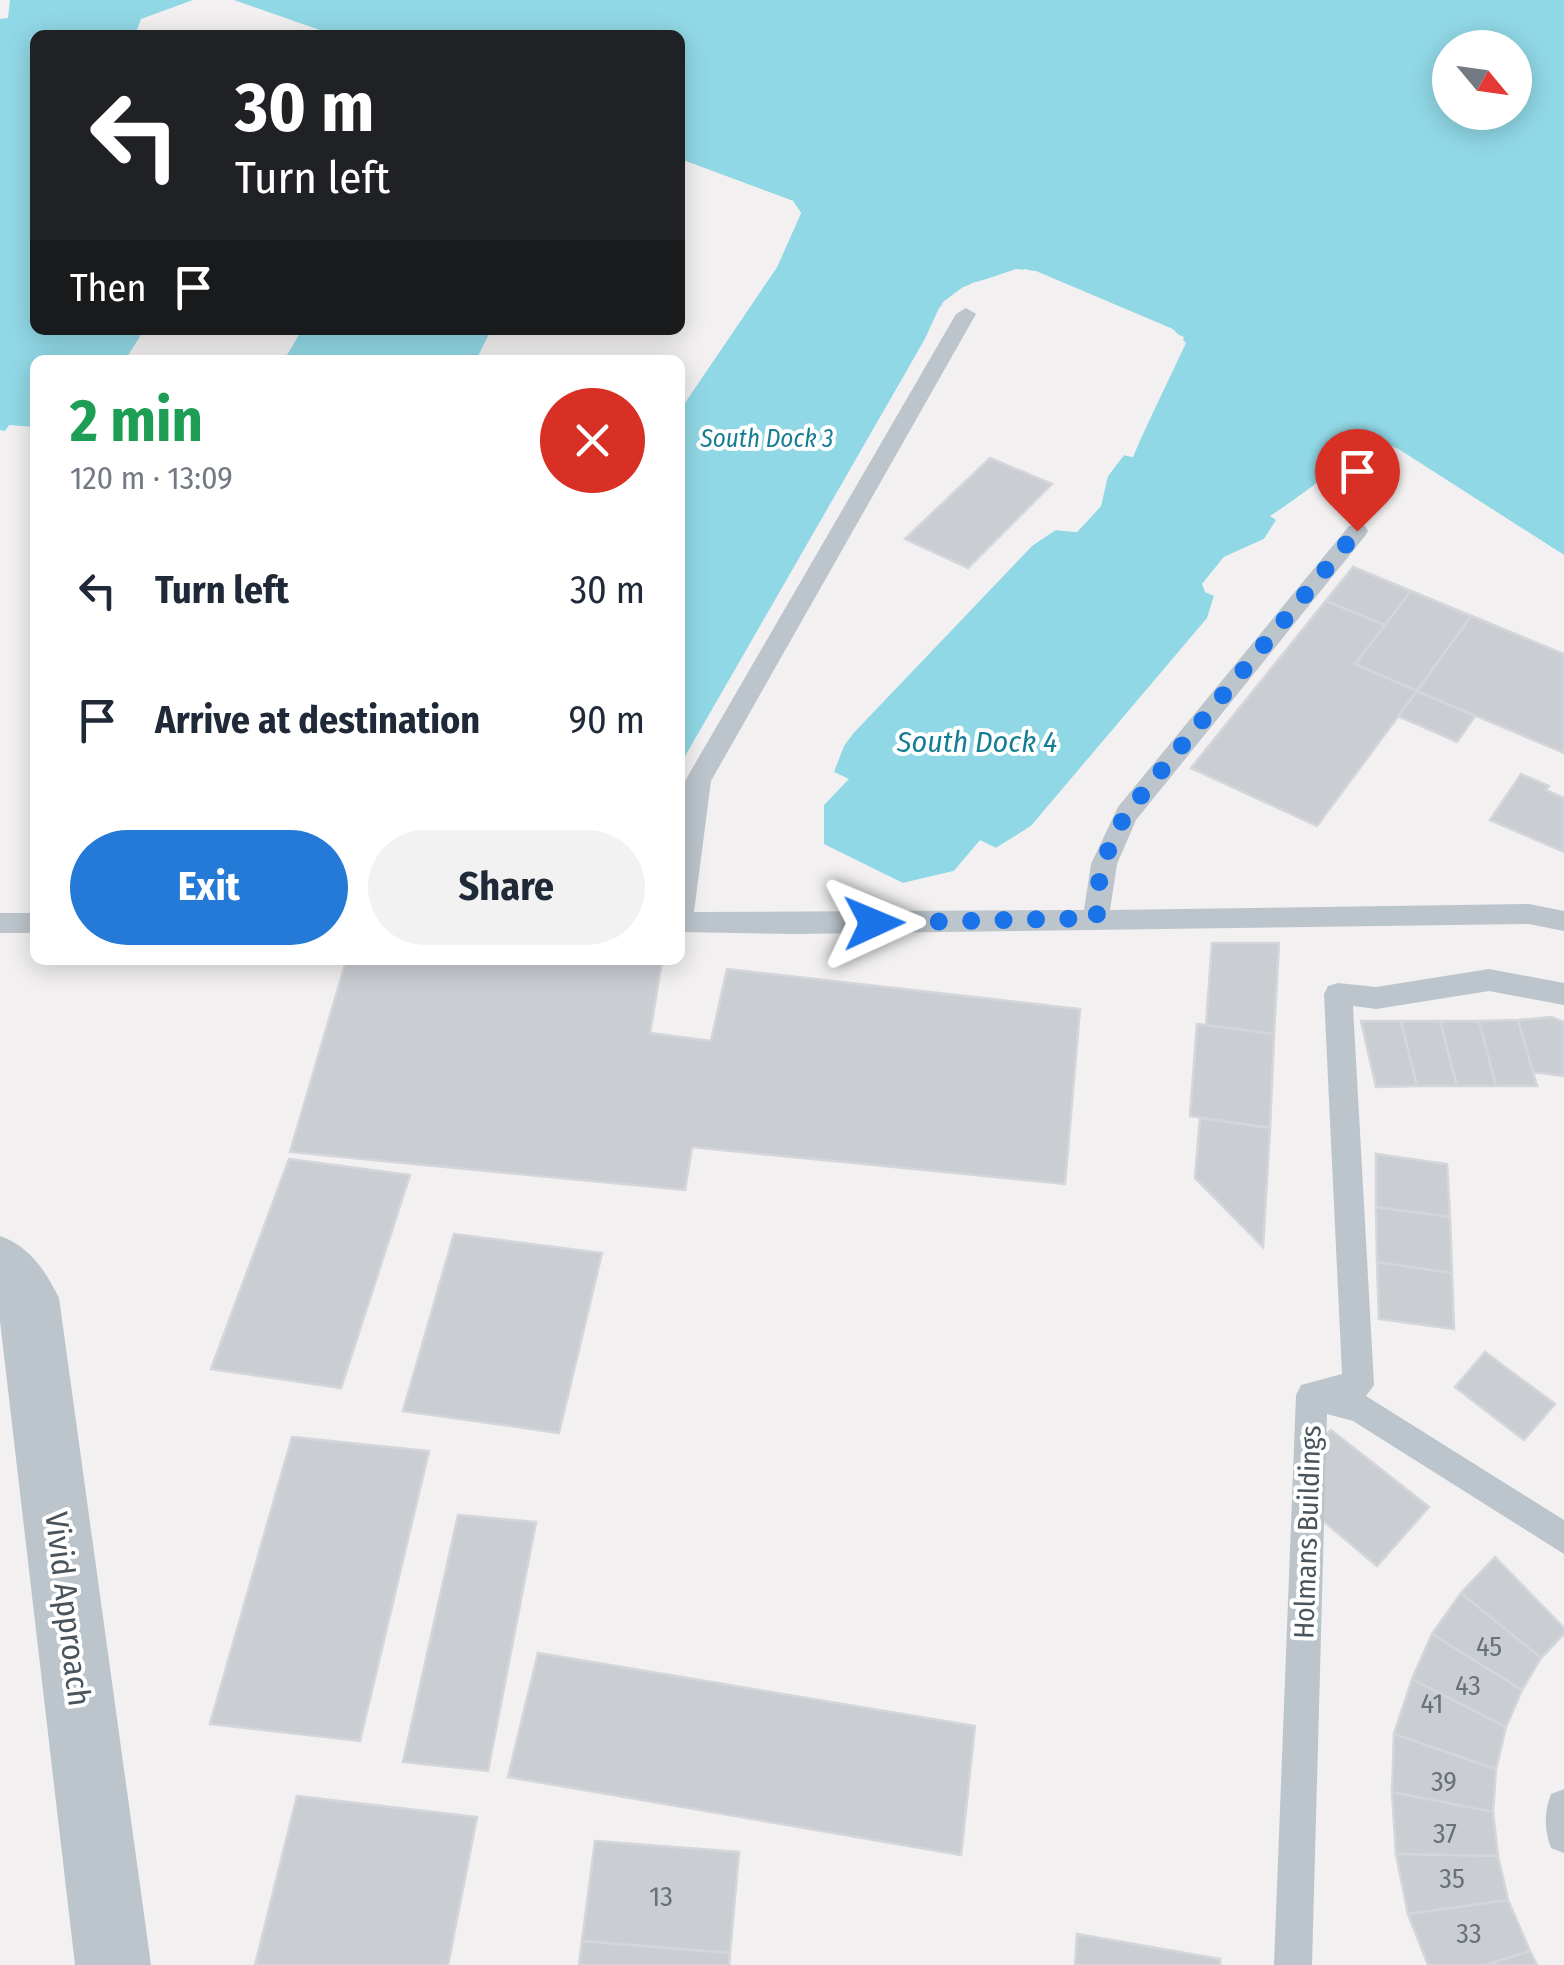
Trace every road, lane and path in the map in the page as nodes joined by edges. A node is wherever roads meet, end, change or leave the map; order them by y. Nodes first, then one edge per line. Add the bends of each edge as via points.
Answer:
1 (966, 314) dead end
2 (1357, 531) dead end
3 (685, 877) edge
4 (1097, 918) junction
5 (1564, 920) edge
6 (685, 922) edge
7 (0, 923) edge
8 (30, 923) edge
9 (1564, 994) edge
10 (0, 1262) edge
11 (1312, 1396) junction
12 (1564, 1538) edge
13 (1564, 1807) edge
14 (1564, 1835) edge
15 (113, 1965) edge
16 (1293, 1965) edge

1 - 3 lane via 698,782
2 - 4 lane via 1126,814 1097,884
4 - 5 lane via 1529,914
4 - 6 lane
7 - 8 lane
9 - 11 lane, Holmans Buildings via 1489,980 1376,998 1338,994 1358,1386
10 - 15 street, Vivid Approach via 28,1298
11 - 12 lane via 1362,1409
11 - 16 lane, Holmans Buildings
13 - 14 lane

